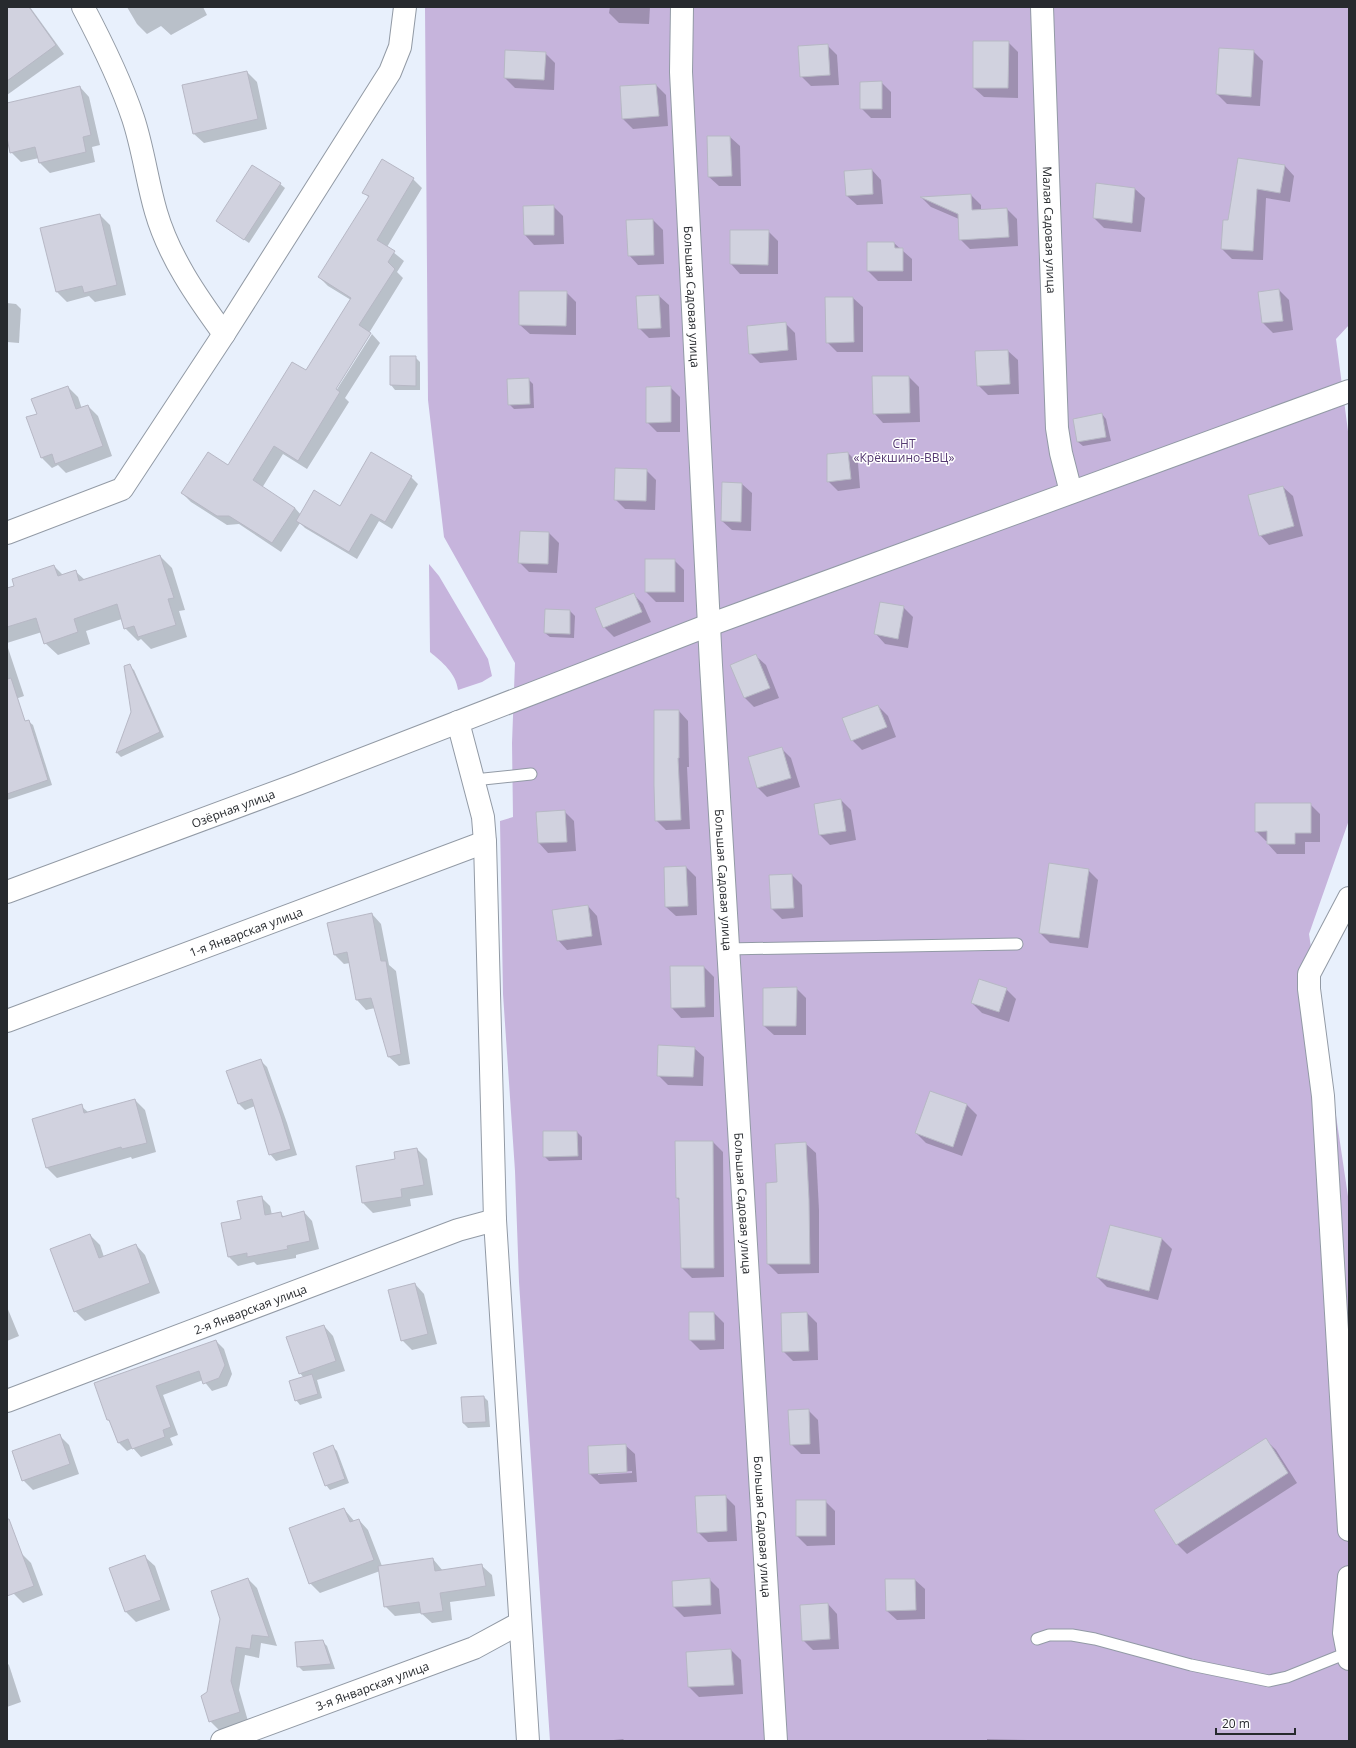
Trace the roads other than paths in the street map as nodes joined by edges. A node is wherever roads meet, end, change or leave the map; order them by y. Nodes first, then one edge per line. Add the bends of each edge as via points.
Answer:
1 (83, 7) edge
2 (405, 7) edge
3 (682, 7) edge
4 (1042, 7) edge
5 (224, 334) junction
6 (1349, 391) edge
7 (1071, 492) junction
8 (7, 533) edge
9 (709, 625) junction
10 (458, 722) junction
11 (531, 774) dead end
12 (474, 780) junction
13 (485, 842) junction
14 (7, 892) edge
15 (1349, 898) edge
16 (1018, 944) dead end
17 (727, 949) junction
18 (7, 1021) edge
19 (495, 1220) junction
20 (7, 1401) edge
21 (1349, 1530) edge
22 (1349, 1577) edge
23 (520, 1623) junction
24 (1037, 1638) dead end
25 (1348, 1656) edge
26 (222, 1741) edge
27 (528, 1741) edge
28 (776, 1741) edge

1 - 5 street via 109,55 133,119 156,213 173,253 201,302
2 - 5 street via 400,47 390,72
3 - 9 street, Большая Садовая улица via 681,72
4 - 7 street, Малая Садовая улица via 1057,428
5 - 8 street via 122,489
6 - 7 street, Озёрная улица
7 - 9 street, Озёрная улица
9 - 10 street, Озёрная улица
9 - 17 street, Большая Садовая улица
10 - 12 street
10 - 14 street, Озёрная улица
11 - 12 lane
12 - 13 street
13 - 18 street, 1-я Январская улица
13 - 19 street
15 - 21 street via 1309,974 1323,1096
16 - 17 lane
17 - 28 street, Большая Садовая улица
19 - 20 street, 2-я Январская улица via 458,1230
19 - 23 street
22 - 25 street via 1344,1633
23 - 26 street, 3-я Январская улица via 474,1648
23 - 27 street
24 - 25 lane via 1072,1635 1095,1639 1191,1665 1268,1681

